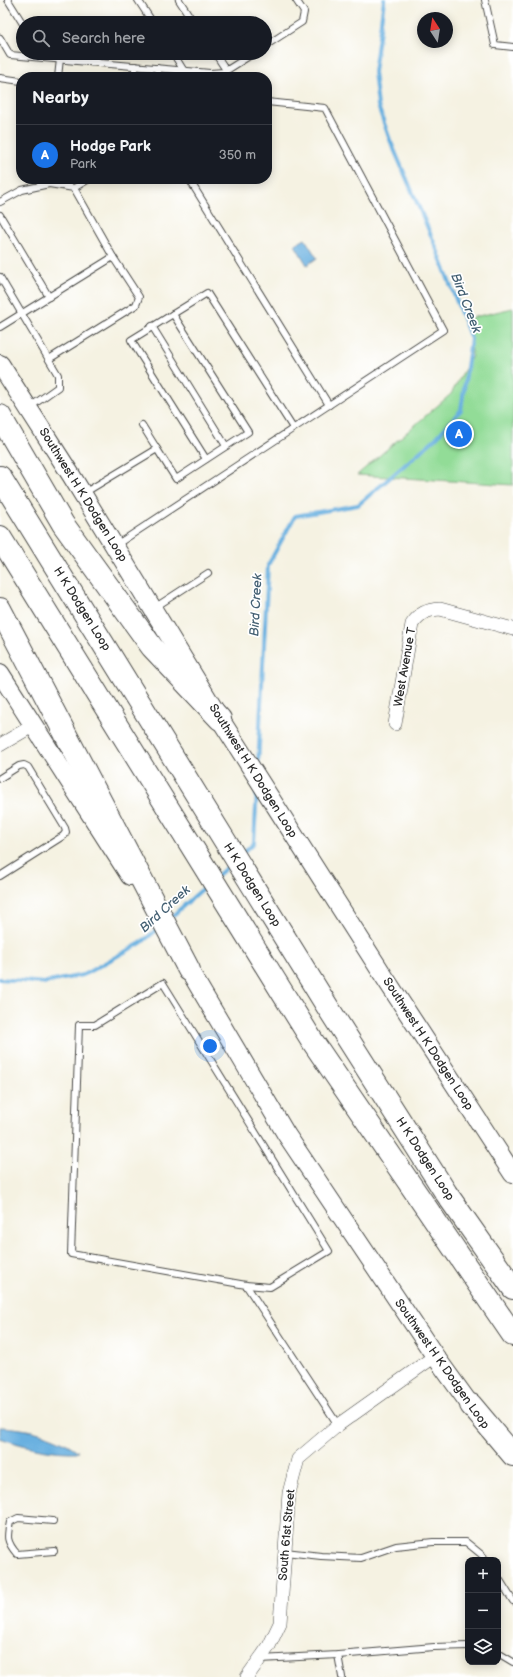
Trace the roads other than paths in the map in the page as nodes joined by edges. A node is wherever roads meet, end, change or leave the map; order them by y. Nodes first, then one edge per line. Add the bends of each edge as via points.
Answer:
1 (8, 0) edge
2 (138, 0) edge
3 (179, 0) edge
4 (296, 0) edge
5 (485, 0) edge
6 (18, 16) edge
7 (147, 16) edge
8 (189, 16) edge
9 (0, 38) edge
10 (272, 41) edge
11 (513, 47) edge
12 (16, 55) edge
13 (60, 60) edge
14 (70, 60) edge
15 (94, 60) edge
16 (178, 60) edge
17 (220, 60) edge
18 (242, 60) edge
19 (91, 62) junction
20 (135, 66) junction
21 (157, 68) junction
22 (184, 70) junction
23 (226, 70) joint
24 (59, 72) edge
25 (135, 72) edge
26 (158, 72) edge
27 (201, 72) edge
28 (0, 78) edge
29 (16, 80) edge
30 (272, 103) edge
31 (42, 184) edge
32 (57, 184) edge
33 (81, 184) edge
34 (192, 184) edge
35 (74, 188) junction
36 (0, 202) edge
37 (0, 215) edge
38 (114, 256) junction
39 (0, 277) edge
40 (49, 297) junction
41 (22, 314) junction
42 (173, 314) junction
43 (152, 326) junction
44 (0, 327) edge
45 (49, 359) junction
46 (0, 364) edge
47 (329, 405) junction
48 (28, 408) junction
49 (0, 416) edge
50 (142, 425) dead end
51 (293, 428) junction
52 (226, 446) junction
53 (157, 449) junction
54 (206, 460) junction
55 (0, 477) edge
56 (83, 494) junction
57 (0, 537) edge
58 (114, 546) junction
59 (208, 572) dead end
60 (0, 609) edge
61 (153, 609) junction
62 (513, 629) edge
63 (0, 673) edge
64 (220, 719) junction
65 (395, 724) dead end
66 (34, 725) junction
67 (0, 745) edge
68 (0, 778) edge
69 (122, 853) junction
70 (0, 876) edge
71 (189, 970) joint
72 (513, 1174) edge
73 (246, 1285) junction
74 (513, 1288) edge
75 (513, 1335) edge
76 (435, 1356) junction
77 (471, 1405) junction
78 (338, 1425) junction
79 (513, 1455) edge
80 (513, 1467) edge
81 (53, 1521) dead end
82 (54, 1551) dead end
83 (285, 1552) junction
84 (484, 1557) edge
85 (501, 1582) edge
86 (513, 1601) edge
87 (465, 1646) edge
88 (338, 1655) junction
89 (501, 1655) edge
90 (260, 1660) junction
91 (513, 1662) edge
92 (247, 1677) edge
93 (342, 1677) edge

1 - 6 lane
2 - 7 lane
3 - 8 lane
4 - 10 lane via 304,12 302,22
5 - 11 lane via 495,44
9 - 12 lane via 10,55
13 - 24 lane
14 - 19 lane
15 - 19 lane
16 - 22 lane
17 - 23 lane
18 - 23 lane
19 - 20 lane
20 - 21 lane
20 - 25 lane
21 - 22 lane
21 - 26 lane
22 - 27 lane
28 - 29 lane
30 - 47 lane via 325,108 443,330
31 - 36 lane via 22,190
32 - 35 lane
33 - 35 lane
34 - 47 lane
35 - 38 lane
37 - 40 lane
38 - 40 lane
38 - 45 lane via 139,296 136,305
39 - 41 lane
40 - 41 lane
41 - 44 lane
41 - 45 lane
42 - 43 lane
42 - 51 lane via 207,293
42 - 52 lane via 248,432
43 - 52 lane
43 - 54 lane via 131,340
45 - 48 lane via 58,375 58,387
46 - 48 main road, Southwest H K Dodgen Loop
47 - 51 lane
48 - 56 main road, Southwest H K Dodgen Loop
49 - 64 highway via 63,524 152,647
50 - 53 lane
51 - 58 lane
52 - 54 lane
53 - 54 lane via 176,478
53 - 56 lane
55 - 74 highway, H K Dodgen Loop via 446,1193
56 - 58 main road, Southwest H K Dodgen Loop
57 - 75 highway via 313,1042
58 - 61 main road, Southwest H K Dodgen Loop
59 - 61 lane
60 - 69 highway
61 - 64 main road, Southwest H K Dodgen Loop
62 - 65 street, West Avenue T via 440,609 422,612 417,616 412,624
63 - 66 main road
64 - 72 main road, Southwest H K Dodgen Loop
66 - 67 street
66 - 69 main road
68 - 70 lane via 19,766 24,765 28,768 66,832
69 - 71 highway
71 - 76 main road, Southwest H K Dodgen Loop via 286,1134
73 - 73 lane via 270,1287 329,1251 163,983 95,1025 79,1025 71,1254
73 - 78 lane
76 - 77 main road, Southwest H K Dodgen Loop
76 - 78 street, South 61st Street
77 - 79 highway
77 - 80 main road, Southwest H K Dodgen Loop
78 - 83 street, South 61st Street via 298,1459 289,1493
81 - 82 lane via 18,1518 10,1522 6,1538 17,1554
83 - 84 lane via 361,1558 396,1546 466,1542
83 - 90 street, South 61st Street via 280,1623
85 - 86 lane
87 - 88 lane
88 - 90 lane
88 - 93 lane
89 - 91 lane
90 - 92 street, South 61st Street

